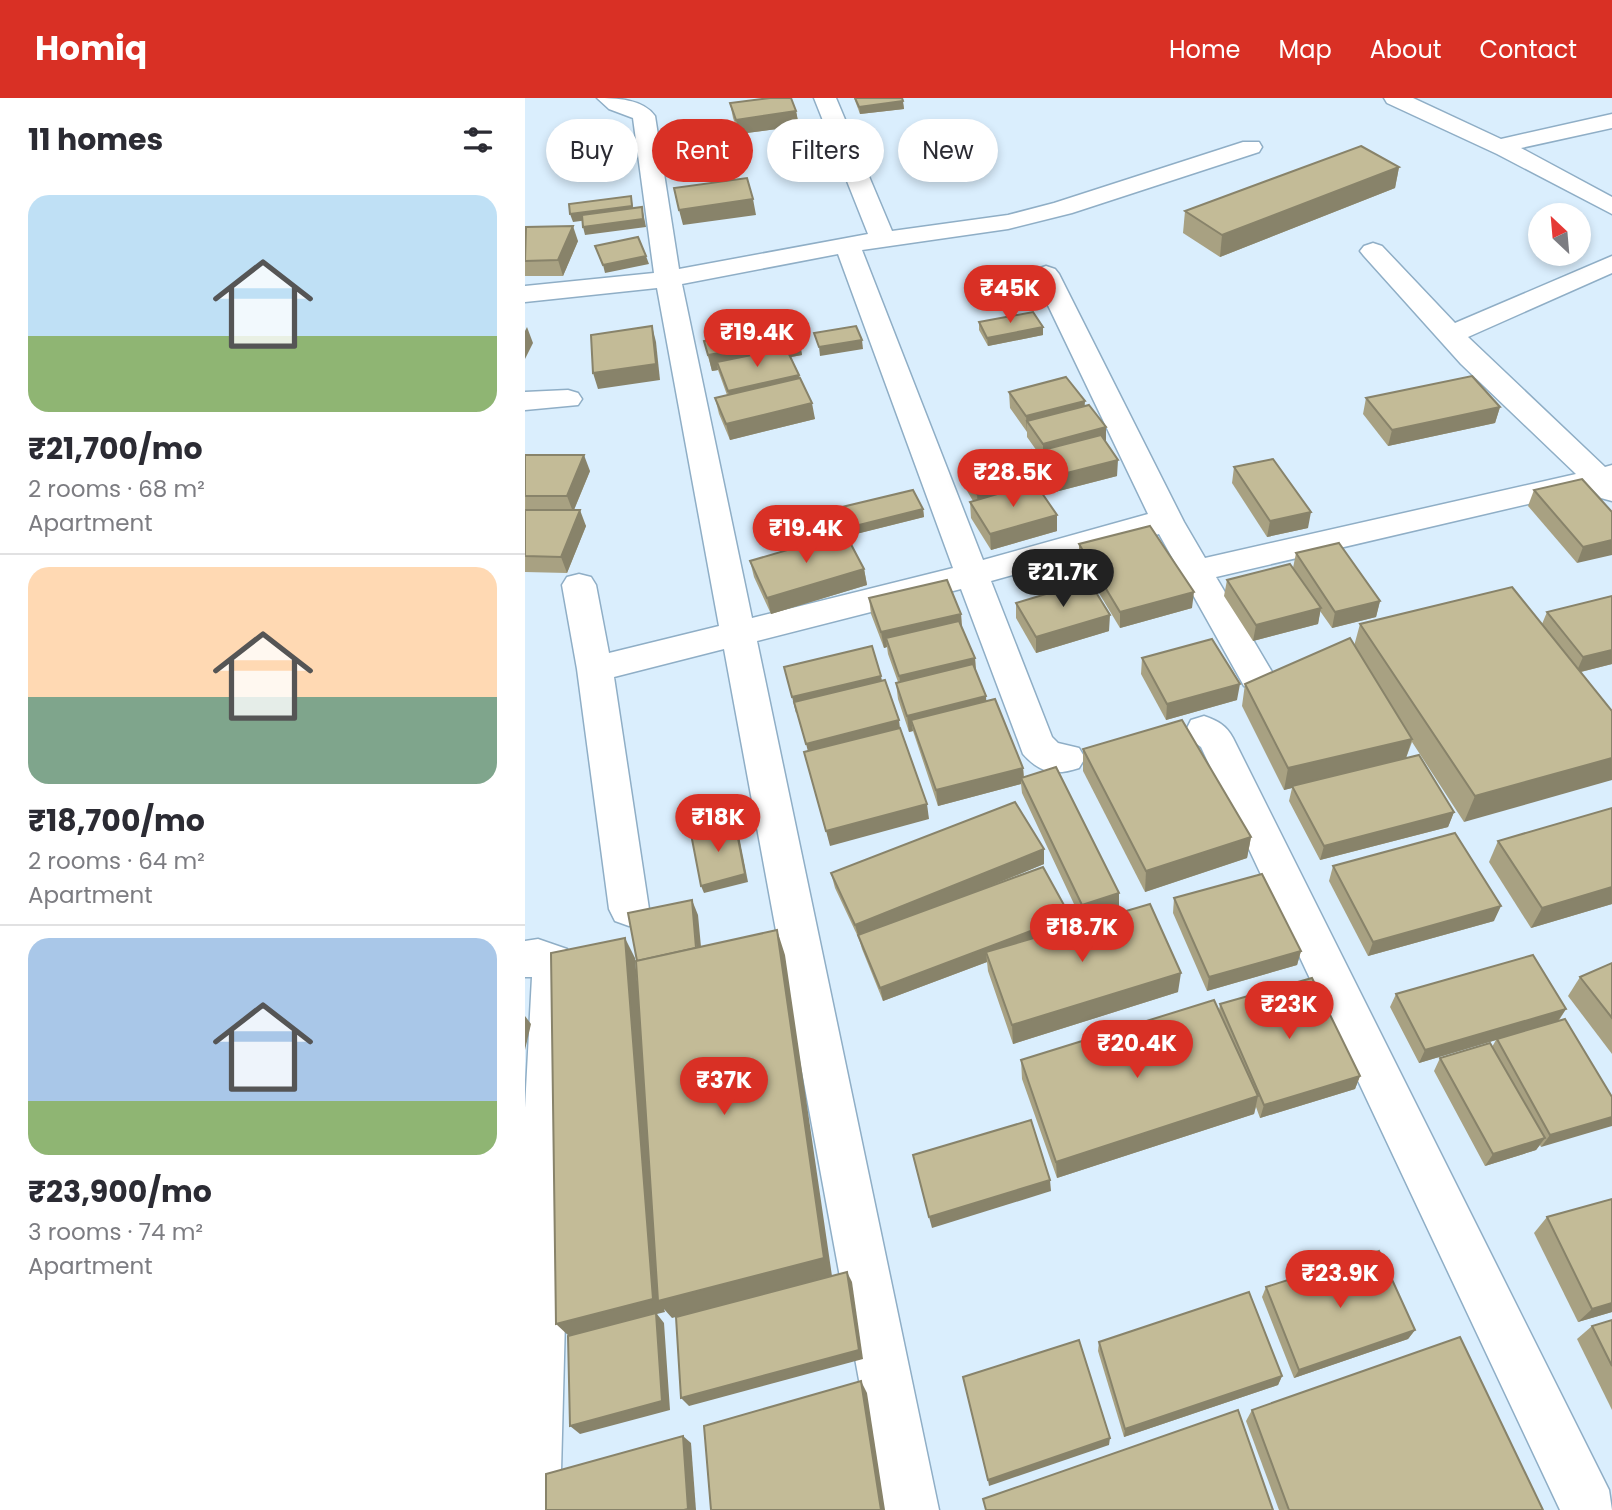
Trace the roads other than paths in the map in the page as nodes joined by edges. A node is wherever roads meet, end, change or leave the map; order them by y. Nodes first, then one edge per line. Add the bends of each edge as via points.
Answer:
1 (608, 98) edge
2 (825, 98) edge
3 (1395, 98) edge
4 (1612, 121) edge
5 (1499, 146) junction
6 (1251, 147) dead end
7 (1612, 206) edge
8 (883, 240) junction
9 (846, 245) junction
10 (1373, 251) dead end
11 (1612, 264) edge
12 (1046, 274) dead end
13 (668, 279) junction
14 (525, 294) edge
15 (1454, 338) junction
16 (568, 399) dead end
17 (525, 401) edge
18 (1608, 481) edge
19 (1168, 522) junction
20 (1196, 571) junction
21 (971, 575) junction
22 (579, 585) dead end
23 (736, 632) junction
24 (594, 669) junction
25 (1257, 677) edge
26 (1205, 730) dead end
27 (1066, 758) dead end
28 (629, 909) dead end
29 (525, 959) edge
30 (532, 1510) edge
31 (911, 1510) edge
32 (1589, 1510) edge

1 - 13 street via 645,116
2 - 8 street
3 - 5 street
4 - 5 street
5 - 7 street
6 - 8 street via 1008,222
8 - 9 street
9 - 13 street
9 - 21 street
10 - 15 street
11 - 15 street via 1457,331
12 - 19 street
13 - 14 street
13 - 23 street
15 - 18 street
16 - 17 street
18 - 20 street
19 - 20 street
19 - 21 street
20 - 25 street
21 - 23 street
21 - 27 street via 1037,744 1048,757
22 - 24 street
23 - 24 street
23 - 31 street
24 - 28 street
26 - 32 street via 1215,738
29 - 30 street via 552,962

